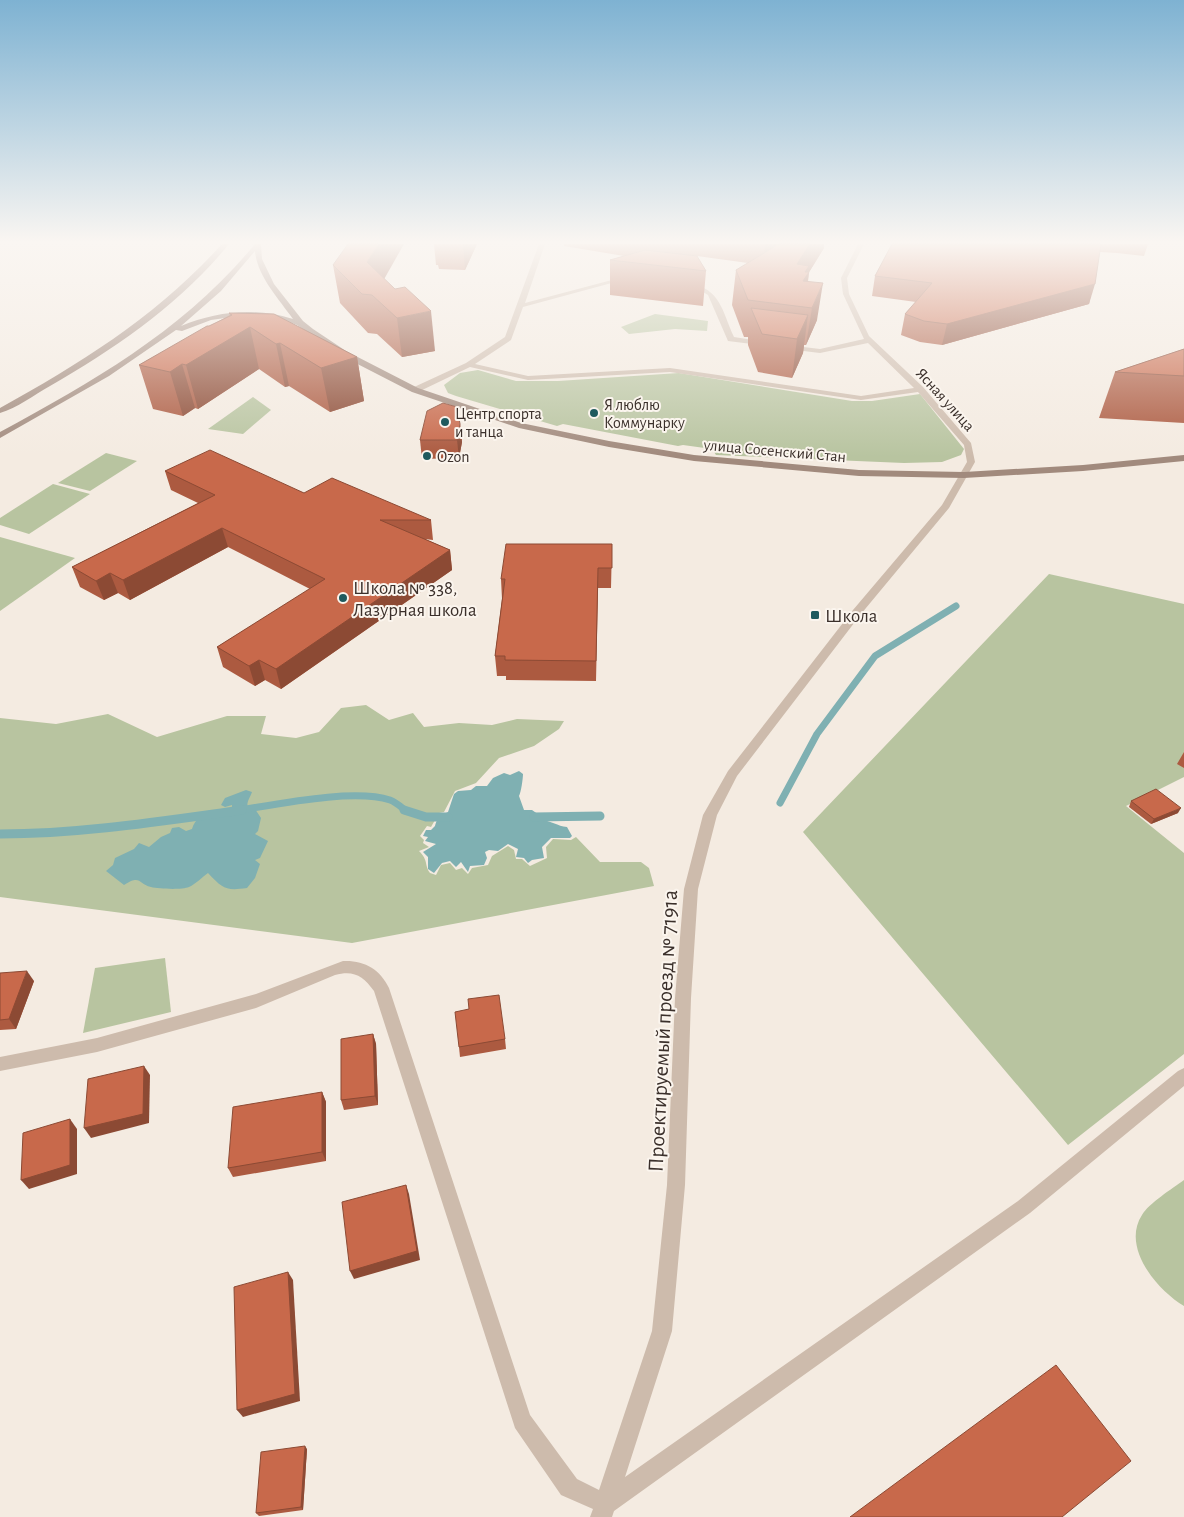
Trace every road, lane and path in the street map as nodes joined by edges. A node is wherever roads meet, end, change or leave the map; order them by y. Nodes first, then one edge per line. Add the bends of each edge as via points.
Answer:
1 (152, 315) edge
2 (190, 315) edge
3 (225, 315) edge
4 (273, 315) edge
5 (295, 315) edge
6 (517, 315) edge
7 (721, 315) edge
8 (856, 315) edge
9 (300, 322) junction
10 (159, 338) junction
11 (869, 340) junction
12 (469, 365) junction
13 (920, 389) junction
14 (415, 390) junction
15 (1, 410) edge
16 (0, 435) edge
17 (1184, 458) edge
18 (964, 475) junction
19 (0, 1064) edge
20 (1184, 1076) edge
21 (603, 1511) edge

1 - 15 street via 105,349
2 - 10 street
3 - 10 street via 197,321
4 - 9 street
5 - 9 street
6 - 12 street via 508,338
7 - 11 street via 732,339 820,351
8 - 11 street, Ясная улица
9 - 14 street, улица Сосенский Стан via 343,353
10 - 16 street via 89,384
11 - 13 street, Ясная улица
12 - 13 street via 528,378 670,370 860,398
12 - 14 street
13 - 18 street, Ясная улица via 968,445 971,462
14 - 18 street, улица Сосенский Стан via 519,425 694,458 850,472
17 - 18 street, улица Сосенский Стан
18 - 21 street, Проектируемый проезд № 7191а via 946,506 856,612 732,774 710,815 691,889 676,1185 662,1331
19 - 21 street via 97,1045 256,1001 340,966 353,966 373,976 381,988 522,1421 568,1487
20 - 21 street via 1024,1207

